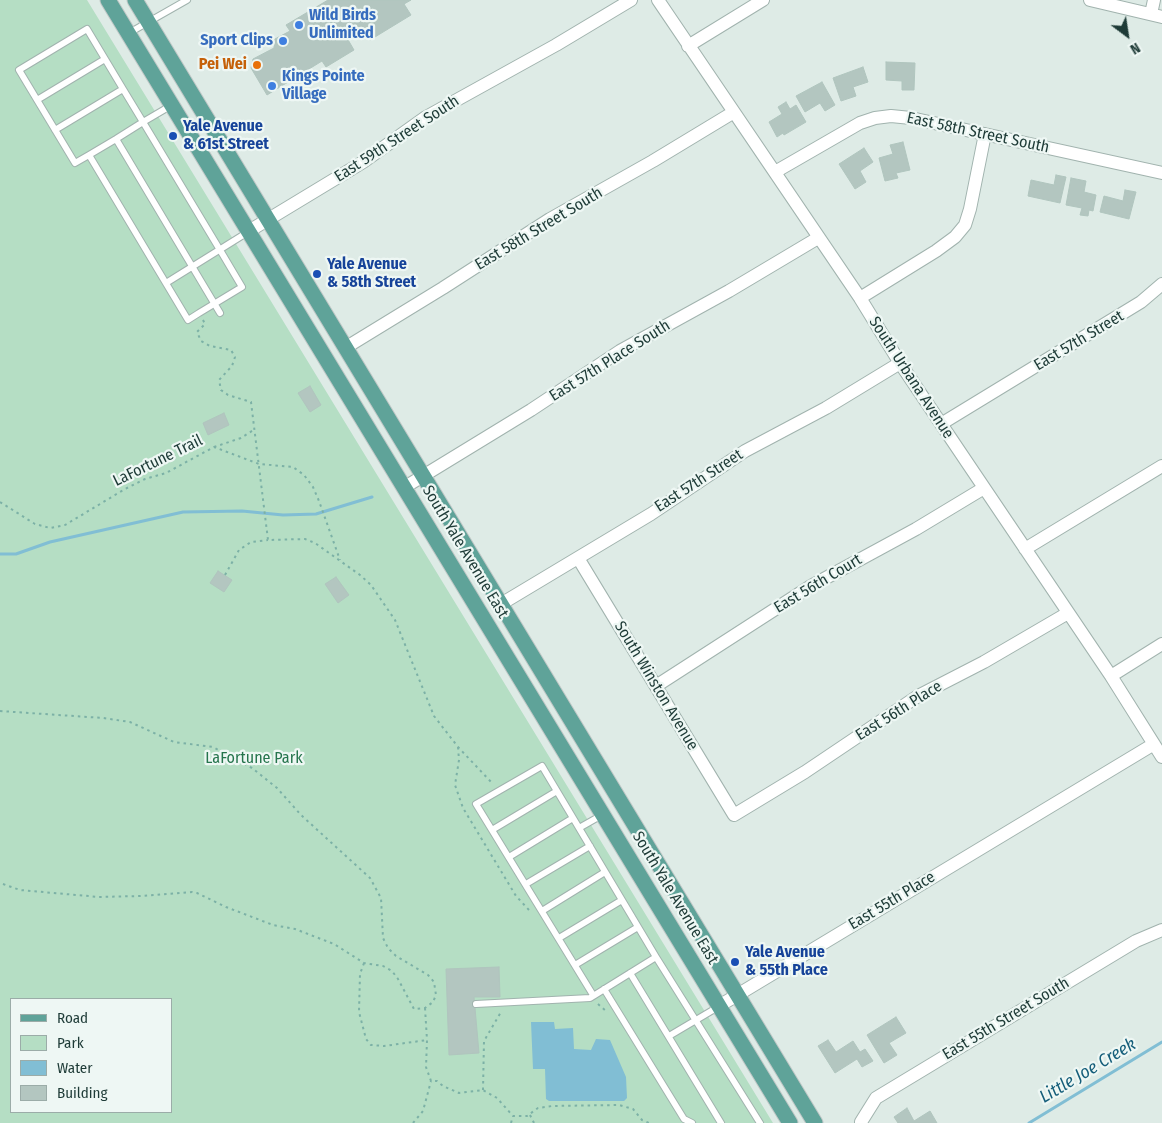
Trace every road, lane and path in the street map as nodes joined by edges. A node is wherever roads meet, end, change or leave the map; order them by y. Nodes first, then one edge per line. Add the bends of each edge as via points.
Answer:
1 (108, 0) edge
2 (134, 0) edge
3 (187, 0) edge
4 (631, 0) edge
5 (658, 0) edge
6 (763, 0) edge
7 (1090, 0) edge
8 (1154, 0) edge
9 (1157, 16) edge
10 (148, 23) junction
11 (129, 34) junction
12 (688, 46) junction
13 (105, 59) junction
14 (123, 89) junction
15 (37, 100) junction
16 (172, 105) junction
17 (734, 112) junction
18 (143, 122) junction
19 (55, 130) junction
20 (985, 134) junction
21 (116, 139) junction
22 (89, 155) junction
23 (775, 172) junction
24 (1162, 173) edge
25 (268, 220) junction
26 (249, 231) junction
27 (818, 238) junction
28 (220, 250) junction
29 (192, 267) junction
30 (166, 283) junction
31 (1162, 284) edge
32 (860, 298) junction
33 (214, 304) junction
34 (199, 313) junction
35 (220, 313) dead end
36 (345, 348) junction
37 (900, 363) junction
38 (942, 424) junction
39 (255, 429) junction
40 (214, 447) junction
41 (259, 464) junction
42 (1162, 466) edge
43 (423, 476) junction
44 (405, 488) junction
45 (984, 488) junction
46 (0, 502) edge
47 (268, 540) junction
48 (1025, 549) junction
49 (578, 558) junction
50 (340, 560) junction
51 (225, 576) dead end
52 (501, 604) junction
53 (1068, 613) junction
54 (1162, 644) edge
55 (1111, 676) junction
56 (656, 686) junction
57 (0, 710) edge
58 (1154, 744) junction
59 (1162, 757) edge
60 (497, 787) dead end
61 (557, 791) junction
62 (603, 814) junction
63 (734, 815) joint
64 (573, 818) junction
65 (579, 828) junction
66 (492, 830) junction
67 (590, 846) junction
68 (509, 857) junction
69 (605, 872) junction
70 (0, 883) edge
71 (526, 884) junction
72 (622, 900) junction
73 (542, 911) junction
74 (638, 927) junction
75 (1162, 930) edge
76 (558, 938) junction
77 (656, 957) junction
78 (364, 963) junction
79 (575, 965) junction
80 (630, 973) junction
81 (604, 989) junction
82 (593, 995) junction
83 (738, 995) junction
84 (524, 1002) junction
85 (476, 1004) dead end
86 (719, 1006) junction
87 (425, 1008) junction
88 (695, 1021) junction
89 (668, 1036) junction
90 (427, 1040) junction
91 (431, 1081) junction
92 (483, 1090) junction
93 (530, 1115) junction
94 (513, 1116) junction
95 (861, 1122) edge
96 (412, 1123) edge
97 (511, 1123) edge
98 (534, 1123) edge
99 (648, 1123) edge
100 (692, 1123) edge
101 (722, 1123) edge
102 (760, 1123) edge
103 (790, 1123) edge
104 (815, 1123) edge

1 - 11 main road, South Yale Avenue East
2 - 10 main road, South Yale Avenue East
3 - 10 lane
4 - 25 street, East 59th Street South via 426,117 363,162
5 - 12 street, South Urbana Avenue
6 - 12 street
7 - 9 street
8 - 9 street
10 - 11 lane
10 - 25 main road, South Yale Avenue East
11 - 16 main road, South Yale Avenue East
12 - 17 street, South Urbana Avenue
13 - 14 lane
13 - 15 lane
13 - 15 lane via 87,29 19,70
14 - 18 lane
14 - 19 lane
15 - 19 lane
16 - 18 lane
16 - 26 main road, South Yale Avenue East
17 - 23 street, South Urbana Avenue
17 - 36 street, East 58th Street South via 550,219
18 - 21 lane
18 - 28 lane
19 - 22 lane via 75,163
20 - 23 street, East 58th Street South via 911,118 875,118 842,132
20 - 24 street, East 58th Street South
20 - 32 street via 970,209 955,238
21 - 22 lane
21 - 29 lane
22 - 30 lane
23 - 27 street, South Urbana Avenue
25 - 26 street, East 59th Street South
25 - 36 main road, South Yale Avenue East
26 - 28 lane, East 59th Street South
26 - 44 main road, South Yale Avenue East
27 - 32 street, South Urbana Avenue
27 - 43 street, East 57th Place South via 620,351 532,410
28 - 29 lane, East 59th Street South
28 - 33 lane via 242,287
29 - 30 lane, East 59th Street South
29 - 33 lane
30 - 34 lane via 188,320
31 - 38 street, East 57th Street via 1141,302
32 - 37 street, South Urbana Avenue
33 - 34 lane
33 - 35 lane
34 - 39 path via 204,324 197,332 201,341 231,350 235,357 232,366 219,380 221,390 228,396 251,402
36 - 43 main road, South Yale Avenue East
37 - 38 street, South Urbana Avenue
37 - 49 street, East 57th Street via 826,408 745,451
38 - 45 street, South Urbana Avenue
39 - 40 path via 241,438
39 - 41 path
40 - 41 path, LaFortune Trail
40 - 46 path, LaFortune Trail via 166,473 125,488 66,525 50,528 35,524
41 - 47 path
41 - 50 path, LaFortune Trail via 292,467 304,475 319,501
42 - 48 street
43 - 44 street, East 57th Place South
43 - 52 main road, South Yale Avenue East
44 - 62 main road, South Yale Avenue East
45 - 48 street, South Urbana Avenue
45 - 56 street, East 56th Court via 811,586
47 - 50 path via 305,539
47 - 51 path via 251,542 238,550
48 - 53 street, South Urbana Avenue
49 - 52 street, East 57th Street
49 - 56 street, South Winston Avenue
50 - 60 path via 370,585 395,620 434,716 458,747
52 - 83 main road, South Yale Avenue East
53 - 55 street, South Urbana Avenue
53 - 63 street, East 56th Place via 918,696
54 - 55 street
55 - 58 street, South Urbana Avenue
56 - 63 street, South Winston Avenue
57 - 87 path via 130,722 174,742 213,747 252,768 278,788 301,815 370,878 381,898 383,938 388,948 434,982 436,995
58 - 59 street, South Urbana Avenue
58 - 83 street, East 55th Place
61 - 64 lane
61 - 66 lane
61 - 66 lane via 542,766 476,804
62 - 65 lane
62 - 86 main road, South Yale Avenue East
64 - 65 lane
64 - 68 lane
65 - 67 lane
66 - 68 lane
67 - 69 lane
67 - 71 lane
68 - 71 lane
69 - 72 lane
69 - 73 lane
70 - 78 path via 33,892 99,897 197,893 273,925 295,929 334,944
71 - 73 lane
72 - 74 lane
72 - 76 lane
73 - 76 lane
74 - 77 lane
74 - 79 lane
75 - 95 street, East 55th Street South via 1136,941 876,1098
76 - 79 lane
77 - 80 lane
77 - 88 lane
78 - 87 path via 392,971 414,1009
78 - 90 path via 358,1000 366,1039 371,1045 384,1046
79 - 82 lane
80 - 81 lane
80 - 89 lane
81 - 82 lane
81 - 100 lane via 684,1119
82 - 84 lane via 590,998
83 - 86 street, East 55th Place
83 - 104 main road, South Yale Avenue East
84 - 85 lane
84 - 92 path via 500,1012 484,1041
86 - 88 lane, East 55th Place
86 - 103 main road, South Yale Avenue East
87 - 90 path
88 - 89 lane, East 55th Place
88 - 102 lane
89 - 101 lane
90 - 91 path via 426,1067
91 - 92 path via 459,1093
91 - 96 path via 423,1111
92 - 94 path via 497,1098
93 - 94 path
93 - 98 path
93 - 99 path via 538,1108 552,1106 619,1105 633,1109
94 - 97 path

